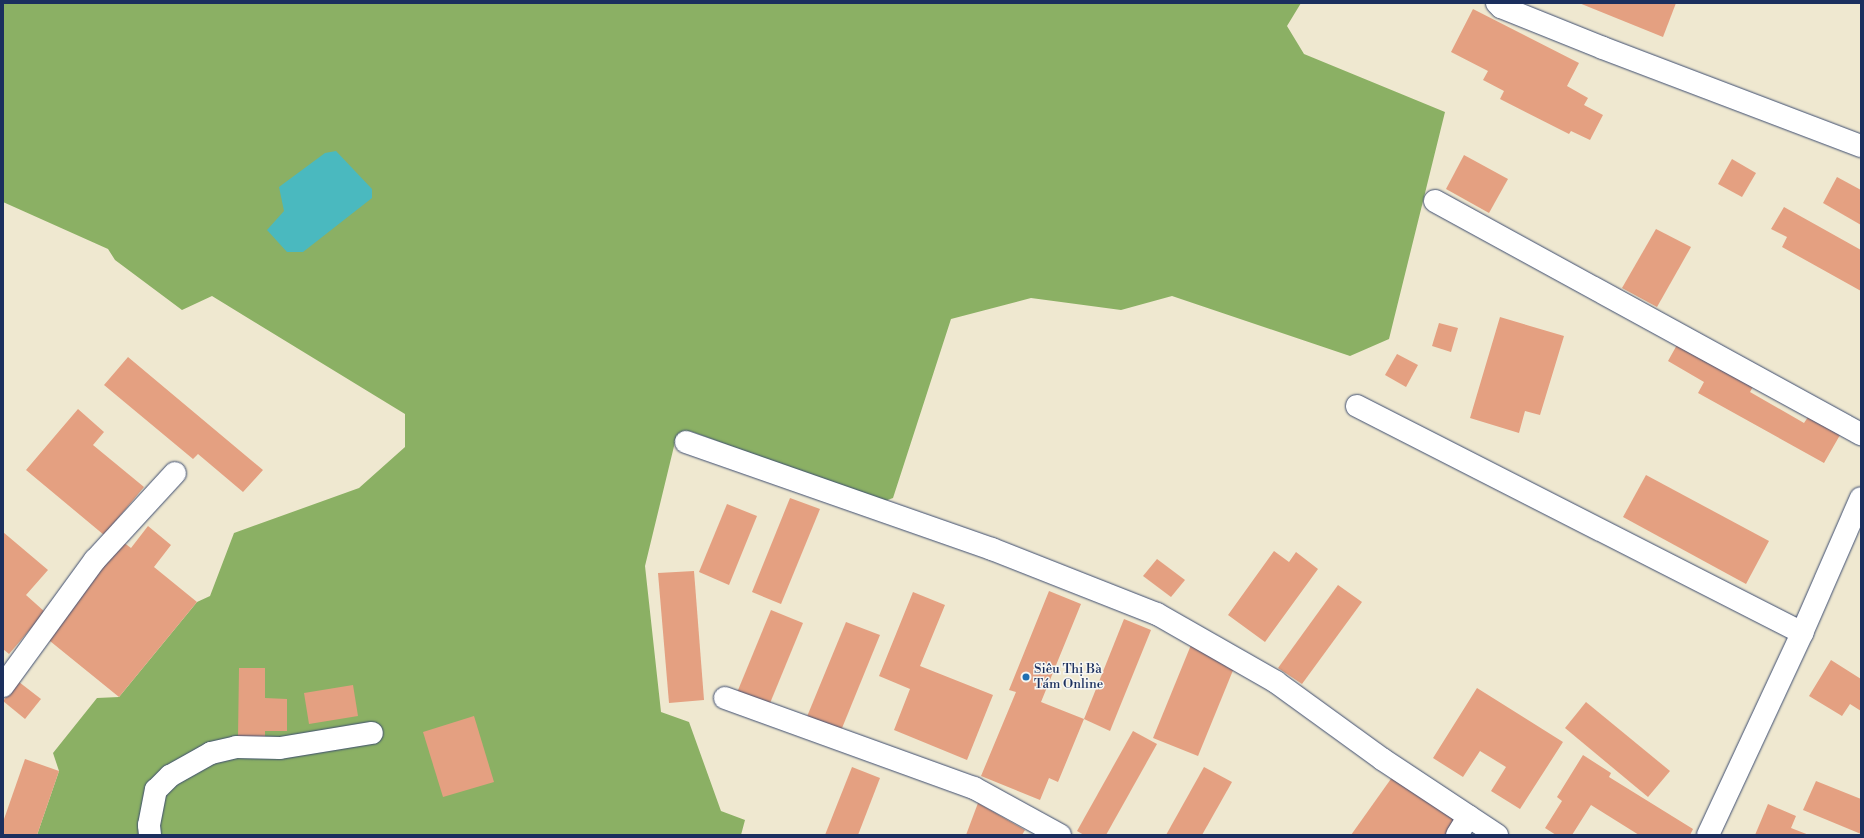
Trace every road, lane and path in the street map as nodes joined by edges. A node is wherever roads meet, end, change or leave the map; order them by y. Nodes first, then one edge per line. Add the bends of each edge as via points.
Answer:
1 (1497, 3) edge
2 (1861, 146) edge
3 (1435, 201) dead end
4 (1357, 406) dead end
5 (1861, 434) edge
6 (686, 442) dead end
7 (175, 473) dead end
8 (1861, 498) edge
9 (1802, 633) junction
10 (3, 686) edge
11 (725, 698) dead end
12 (372, 733) dead end
13 (1469, 816) junction
14 (150, 835) edge
15 (1060, 835) edge
16 (1457, 835) edge
17 (1497, 835) edge
18 (1708, 835) edge

1 - 2 street via 1501,7 1603,48
3 - 5 street
4 - 9 street
6 - 13 street via 992,549 1157,614 1276,682 1382,759
7 - 10 street via 95,560
8 - 9 street
9 - 18 street
11 - 15 street via 974,788
12 - 14 street via 280,748 236,747 211,753 170,776 156,790
13 - 16 street
13 - 17 street

